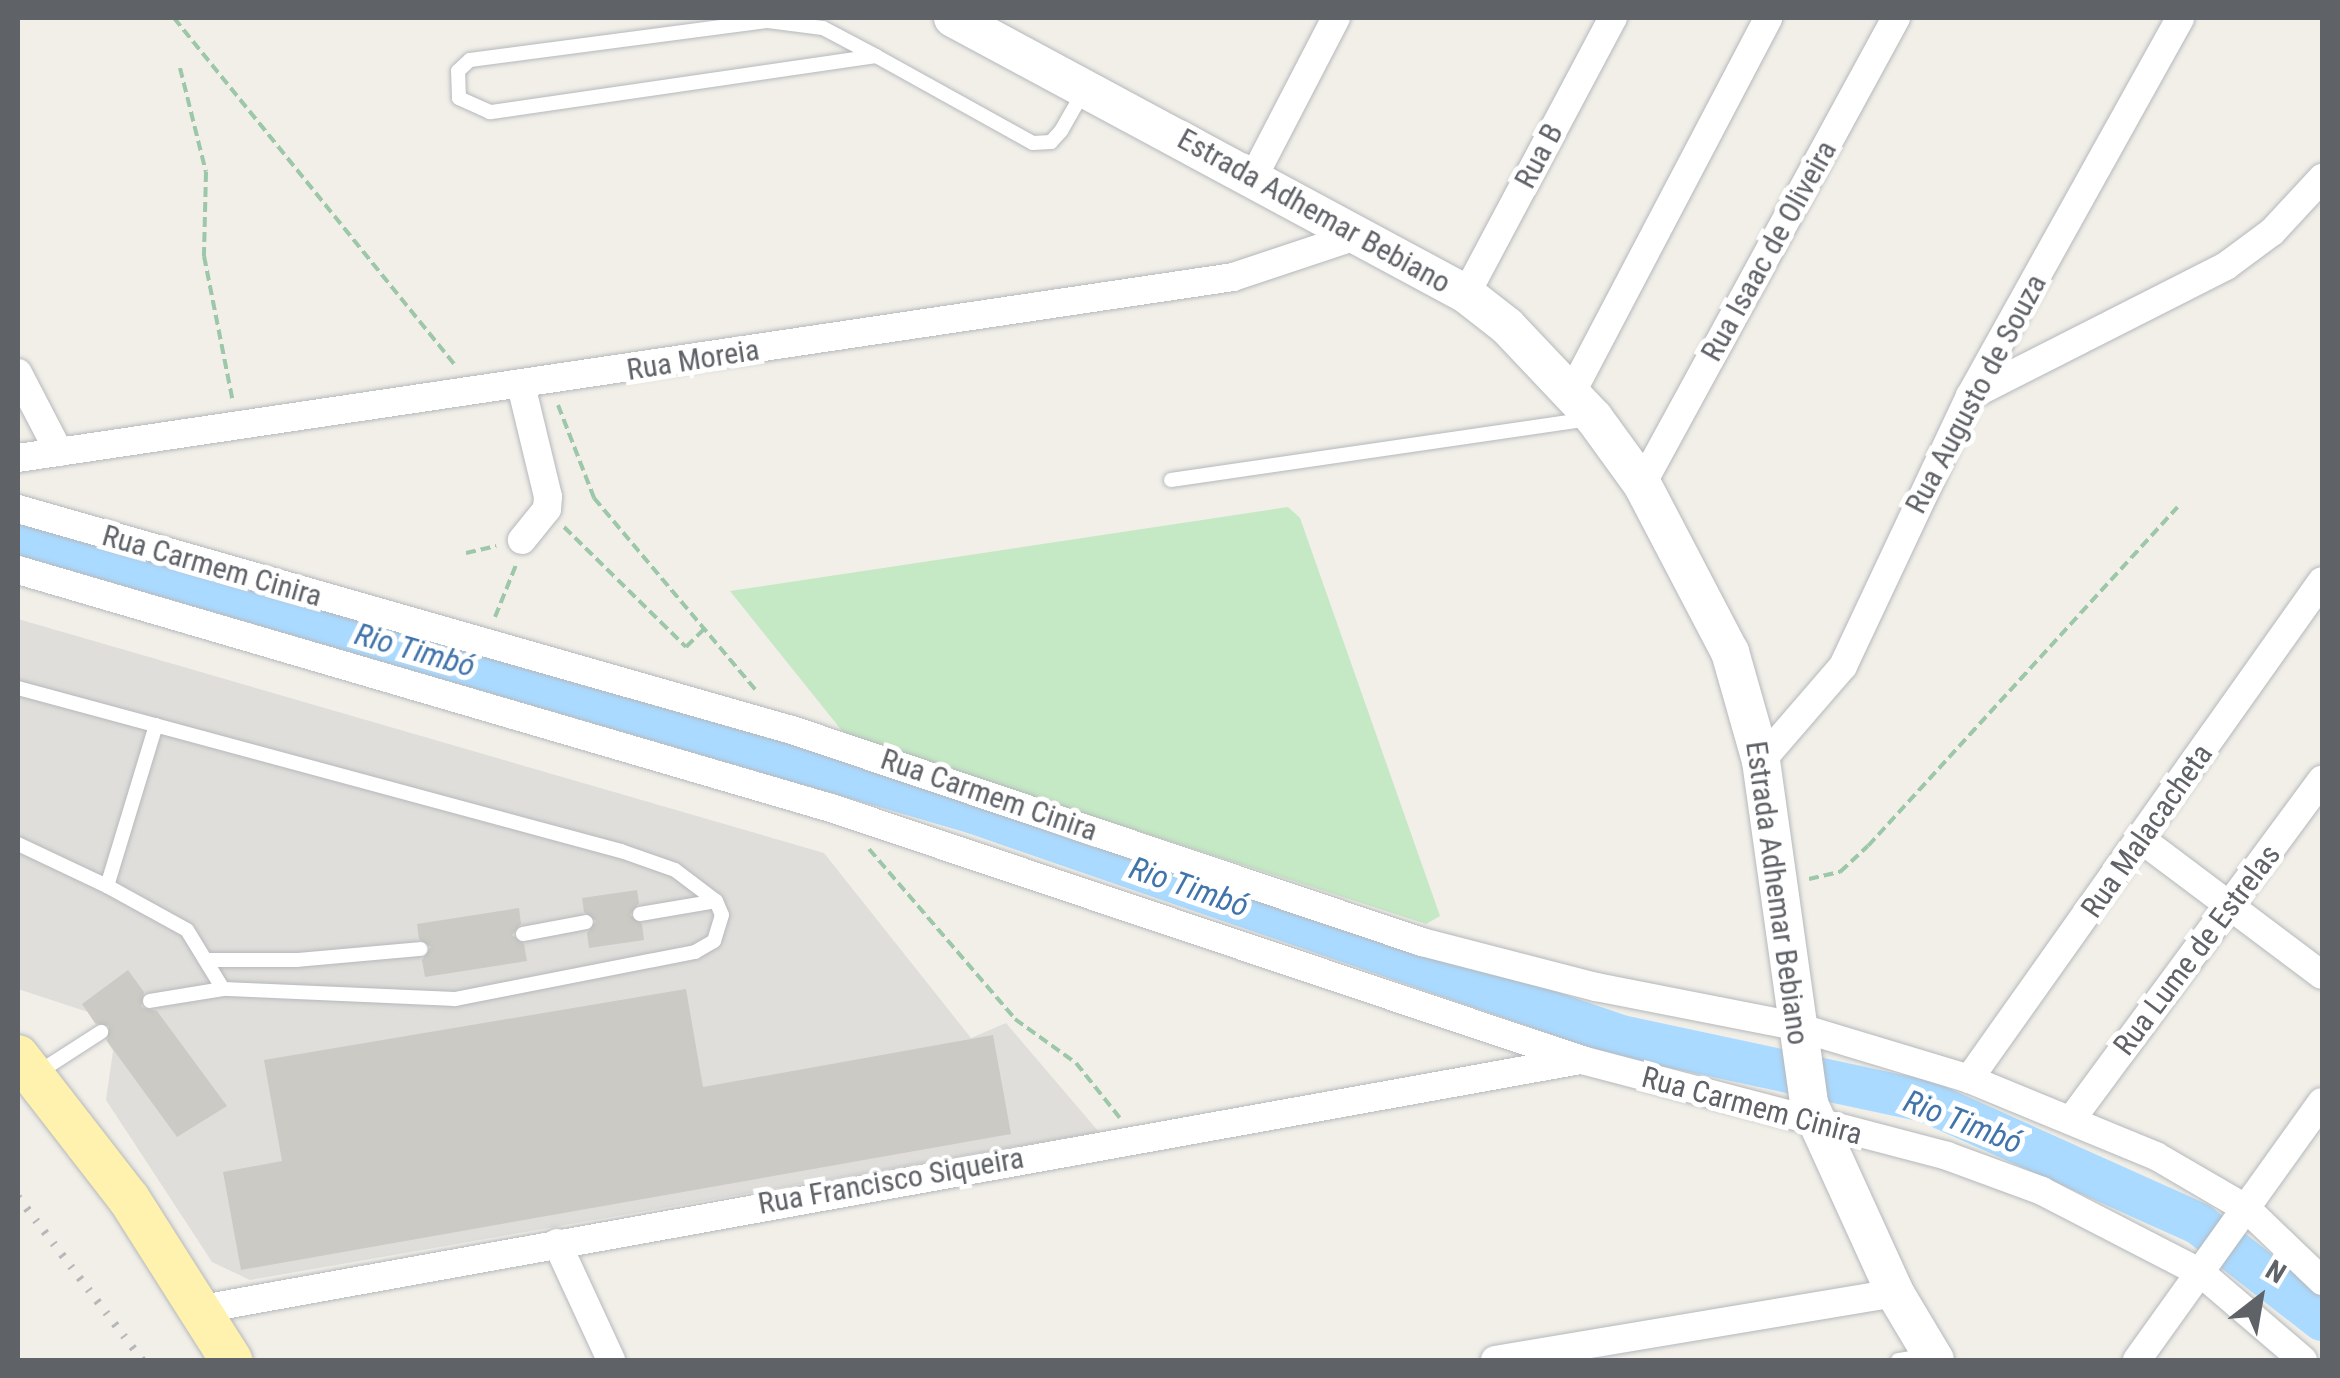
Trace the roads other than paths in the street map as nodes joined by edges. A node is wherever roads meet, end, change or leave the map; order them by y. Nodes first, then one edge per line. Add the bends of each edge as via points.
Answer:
1 (1336, 18) edge
2 (1612, 18) edge
3 (1768, 18) edge
4 (1896, 18) edge
5 (2180, 18) edge
6 (966, 21) edge
7 (876, 56) junction
8 (1086, 88) junction
9 (1254, 176) junction
10 (2322, 178) edge
11 (1362, 234) junction
12 (1466, 294) junction
13 (18, 373) edge
14 (521, 386) junction
15 (1970, 396) junction
16 (1583, 404) junction
17 (59, 452) junction
18 (18, 458) edge
19 (1170, 480) dead end
20 (1642, 484) junction
21 (18, 509) edge
22 (522, 540) road end
23 (18, 570) edge
24 (2322, 581) edge
25 (18, 688) edge
26 (156, 725) junction
27 (1761, 761) junction
28 (2322, 780) edge
29 (2142, 840) junction
30 (18, 844) edge
31 (107, 886) junction
32 (716, 901) junction
33 (2231, 906) junction
34 (640, 914) dead end
35 (586, 922) dead end
36 (523, 934) dead end
37 (420, 949) dead end
38 (208, 960) junction
39 (2322, 974) edge
40 (223, 990) junction
41 (150, 1001) dead end
42 (101, 1032) dead end
43 (1796, 1036) junction
44 (1582, 1060) junction
45 (26, 1066) edge
46 (1969, 1080) junction
47 (2322, 1102) edge
48 (1813, 1115) junction
49 (2071, 1120) junction
50 (2242, 1216) junction
51 (556, 1243) junction
52 (2206, 1267) junction
53 (2322, 1280) edge
54 (1895, 1293) junction
55 (202, 1309) junction
56 (1921, 1358) edge
57 (231, 1360) edge
58 (610, 1360) edge
59 (1495, 1360) edge
60 (2137, 1360) edge
61 (2303, 1360) edge

1 - 9 street
2 - 12 street, Rua B
3 - 16 street
4 - 20 street, Rua Isaac de Oliveira
5 - 15 street, Rua Augusto de Souza
6 - 8 main road, Estrada Adhemar Bebiano
7 - 7 lane via 823,28 768,21 470,60 458,70 459,98 490,112
7 - 8 lane via 1042,145 1062,131
8 - 9 main road, Estrada Adhemar Bebiano
9 - 11 main road, Estrada Adhemar Bebiano
10 - 15 street via 2272,232 2226,266
11 - 12 main road, Estrada Adhemar Bebiano
11 - 14 street, Rua Moreia via 1233,277
12 - 16 main road, Estrada Adhemar Bebiano
13 - 17 street
14 - 17 street, Rua Moreia
14 - 22 street via 547,509
15 - 27 street, Rua Augusto de Souza via 1843,666
16 - 19 lane
16 - 20 main road, Estrada Adhemar Bebiano
17 - 18 street, Rua Moreia
20 - 27 main road, Estrada Adhemar Bebiano via 1730,652
21 - 43 street, Rua Carmem Cinira via 792,730 1422,942
23 - 44 street, Rua Carmem Cinira via 831,808
24 - 29 street, Rua Malacacheta
25 - 26 lane
26 - 31 lane
26 - 32 lane via 621,851 675,870
27 - 43 main road, Estrada Adhemar Bebiano
28 - 33 street, Rua Lume de Estrelas
29 - 33 street
29 - 46 street, Rua Malacacheta
30 - 31 lane
31 - 38 lane via 187,930
32 - 34 lane
32 - 40 lane via 722,928 694,952 455,1000
33 - 39 street
33 - 49 street, Rua Lume de Estrelas
35 - 36 lane
37 - 38 lane
38 - 40 lane
40 - 41 lane
42 - 45 lane
43 - 46 street, Rua Carmem Cinira
43 - 48 main road, Estrada Adhemar Bebiano
44 - 48 street, Rua Carmem Cinira
44 - 51 street, Rua Francisco Siqueira
45 - 55 main road
46 - 49 street, Rua Carmem Cinira
47 - 50 street
48 - 52 street, Rua Carmem Cinira via 2042,1191
48 - 54 main road, Estrada Adhemar Bebiano
49 - 50 street, Rua Carmem Cinira via 2156,1156
50 - 52 street
50 - 53 street, Rua Carmem Cinira
51 - 55 street, Rua Francisco Siqueira
51 - 58 street
52 - 60 street
52 - 61 street, Rua Carmem Cinira
54 - 56 main road, Estrada Adhemar Bebiano
54 - 59 street
55 - 57 main road

